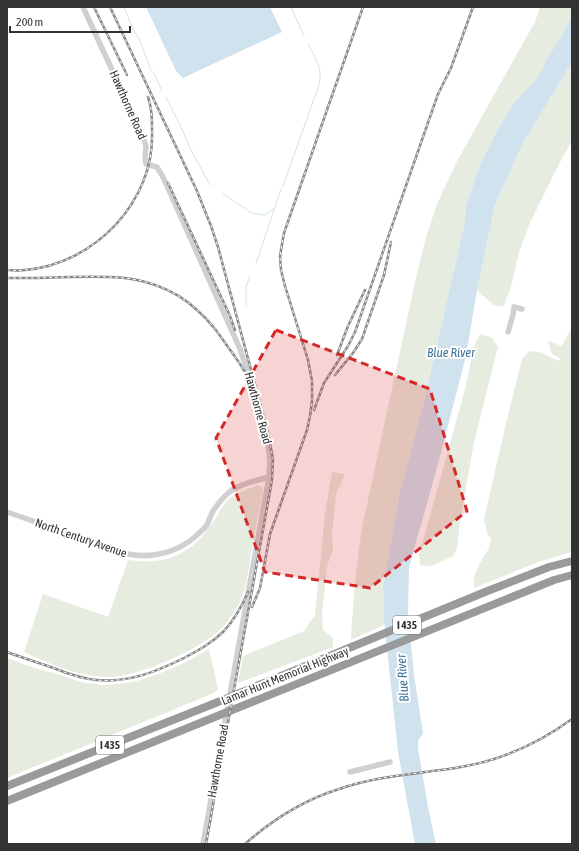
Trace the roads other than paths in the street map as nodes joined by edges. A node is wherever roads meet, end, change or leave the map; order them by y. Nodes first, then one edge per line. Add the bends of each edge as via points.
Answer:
1 (83, 7) edge
2 (522, 309) dead end
3 (508, 332) dead end
4 (269, 477) junction
5 (7, 512) edge
6 (572, 561) edge
7 (572, 575) edge
8 (390, 762) dead end
9 (350, 772) dead end
10 (7, 786) edge
11 (7, 801) edge
12 (203, 844) edge

1 - 4 street, Hawthorne Road via 143,137 146,164 157,167 240,349 268,443
2 - 3 street via 514,307
4 - 5 street, North Century Avenue via 232,490 193,539 175,550 153,556 128,554
4 - 12 street, Hawthorne Road
6 - 10 highway, Lamar Hunt Memorial Highway / I 435 via 549,567 485,592
7 - 11 highway, Lamar Hunt Memorial Highway / I 435 via 554,580
8 - 9 street

